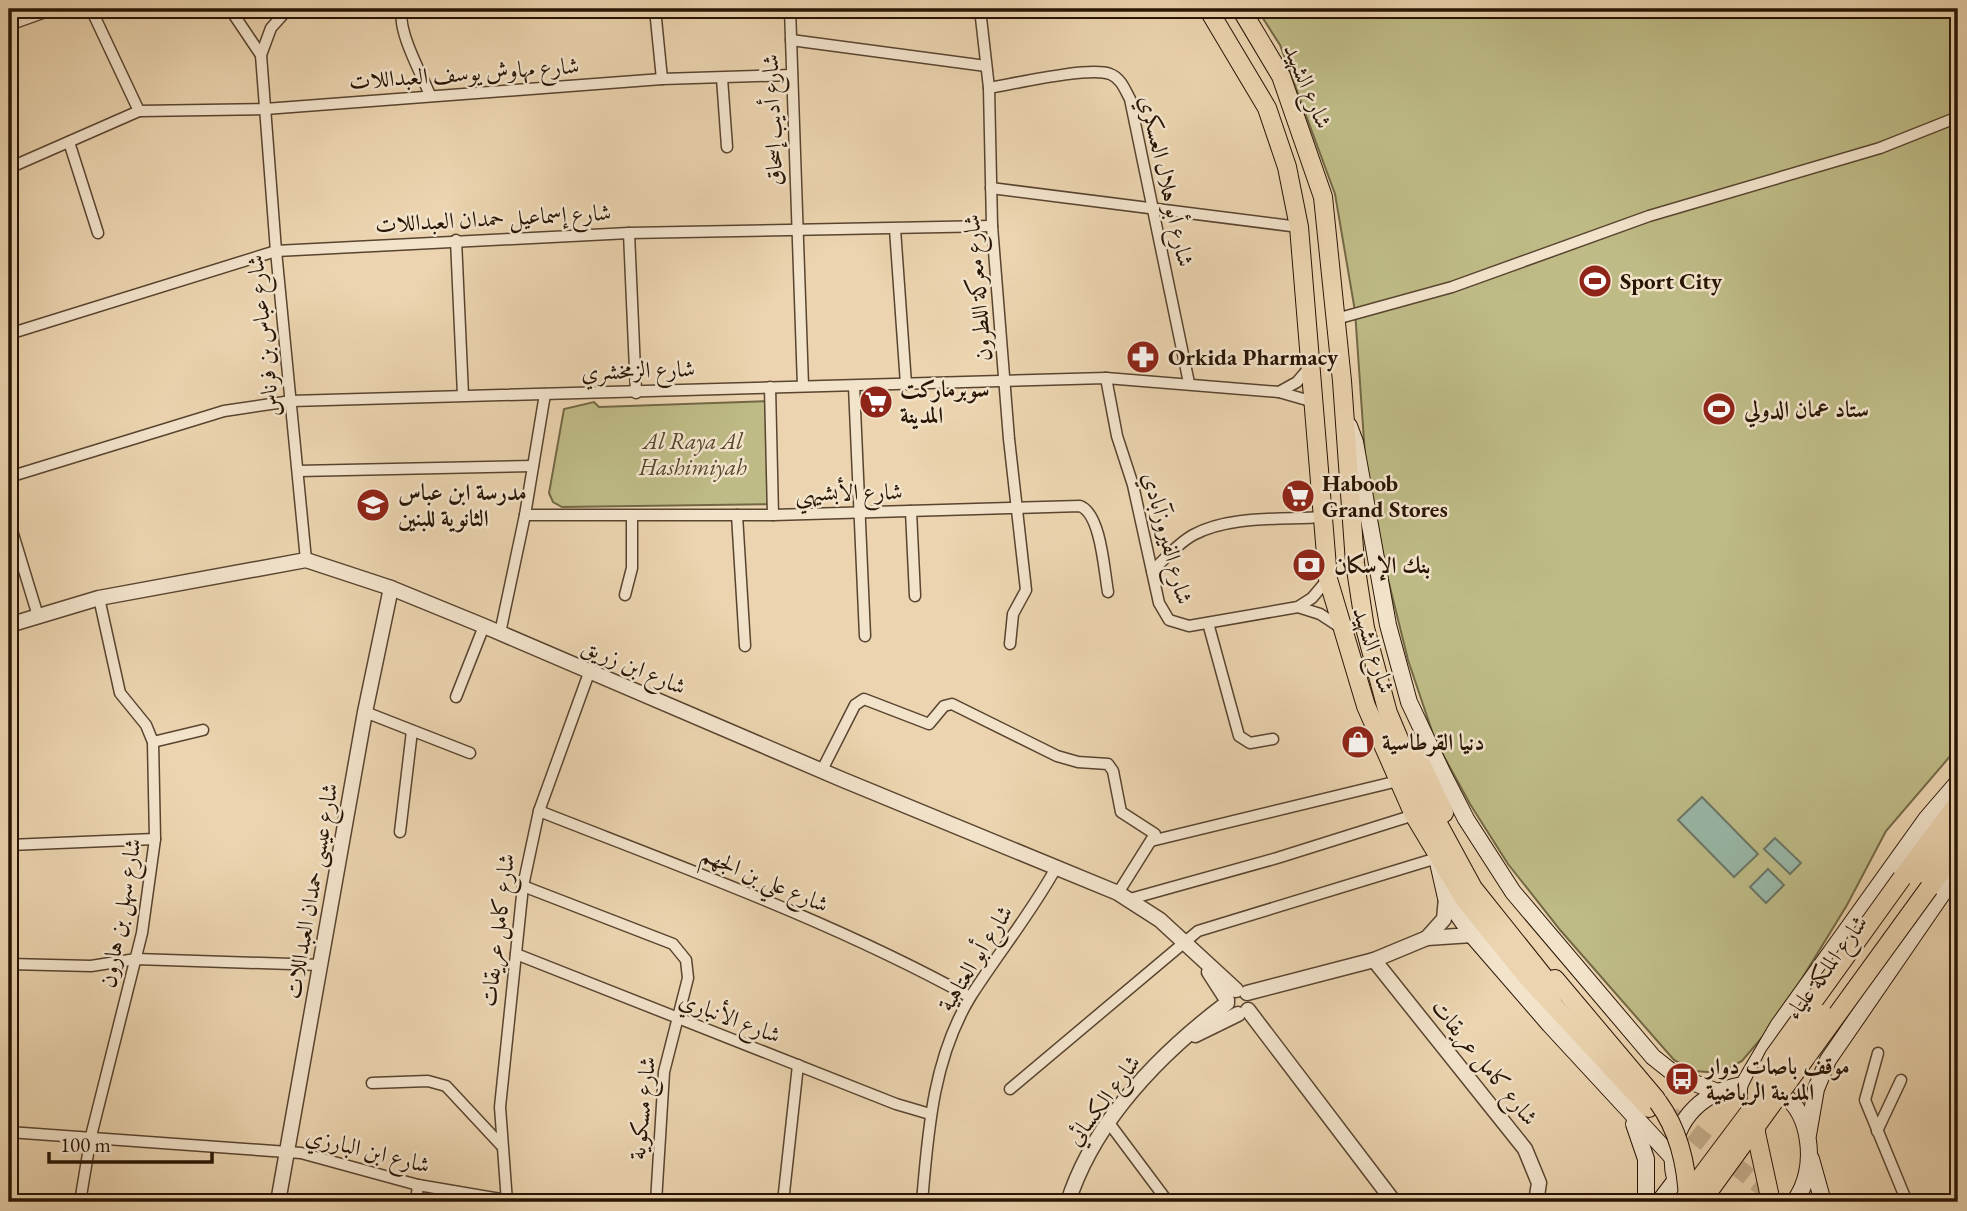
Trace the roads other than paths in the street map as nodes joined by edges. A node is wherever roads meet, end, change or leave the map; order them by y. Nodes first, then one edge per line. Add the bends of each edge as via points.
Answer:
1 (54, 9) edge
2 (91, 9) edge
3 (230, 9) edge
4 (288, 9) edge
5 (403, 9) edge
6 (655, 9) edge
7 (789, 9) edge
8 (980, 9) edge
9 (1208, 9) edge
10 (1241, 9) edge
11 (9, 25) edge
12 (791, 40) junction
13 (261, 55) junction
14 (986, 66) junction
15 (792, 75) junction
16 (722, 78) junction
17 (662, 79) junction
18 (989, 88) junction
19 (430, 94) junction
20 (265, 109) junction
21 (139, 111) junction
22 (1958, 117) edge
23 (69, 142) junction
24 (727, 147) dead end
25 (9, 168) edge
26 (990, 188) junction
27 (1154, 210) junction
28 (992, 226) junction
29 (1299, 227) junction
30 (797, 229) junction
31 (895, 229) junction
32 (98, 233) dead end
33 (629, 233) junction
34 (456, 240) junction
35 (276, 251) junction
36 (1336, 319) junction
37 (9, 334) edge
38 (1311, 365) junction
39 (1106, 378) junction
40 (1006, 379) junction
41 (1189, 383) junction
42 (906, 384) junction
43 (803, 386) junction
44 (854, 386) junction
45 (770, 387) junction
46 (1279, 392) junction
47 (636, 393) junction
48 (545, 394) junction
49 (463, 395) junction
50 (291, 401) junction
51 (1314, 402) junction
52 (1343, 415) junction
53 (533, 466) junction
54 (298, 471) junction
55 (9, 477) edge
56 (1016, 508) junction
57 (858, 512) junction
58 (911, 512) junction
59 (526, 515) junction
60 (737, 515) junction
61 (773, 515) junction
62 (632, 516) junction
63 (1323, 517) junction
64 (9, 521) edge
65 (306, 560) junction
66 (1152, 571) junction
67 (1328, 579) junction
68 (391, 588) junction
69 (1108, 592) dead end
70 (625, 595) dead end
71 (915, 596) dead end
72 (99, 598) junction
73 (1298, 607) junction
74 (38, 616) junction
75 (1208, 623) junction
76 (9, 625) edge
77 (484, 626) junction
78 (1340, 627) junction
79 (500, 633) junction
80 (865, 636) dead end
81 (1010, 644) dead end
82 (745, 646) dead end
83 (1377, 668) junction
84 (589, 673) junction
85 (456, 697) dead end
86 (365, 712) junction
87 (203, 730) dead end
88 (412, 731) junction
89 (1273, 739) dead end
90 (153, 742) junction
91 (470, 753) dead end
92 (822, 770) junction
93 (1398, 781) junction
94 (1958, 782) edge
95 (1958, 803) edge
96 (539, 811) junction
97 (1414, 815) junction
98 (1958, 827) edge
99 (400, 832) dead end
100 (155, 839) junction
101 (1151, 841) junction
102 (9, 845) edge
103 (1958, 849) edge
104 (1437, 858) junction
105 (1057, 866) junction
106 (1958, 870) edge
107 (1916, 883) junction
108 (523, 886) junction
109 (1124, 896) junction
110 (1446, 898) junction
111 (1472, 934) junction
112 (1427, 938) junction
113 (1184, 941) junction
114 (516, 954) junction
115 (136, 959) junction
116 (1374, 960) junction
117 (9, 964) edge
118 (321, 965) junction
119 (970, 998) junction
120 (1239, 1002) junction
121 (677, 1019) junction
122 (1778, 1026) junction
123 (1878, 1053) dead end
124 (1828, 1060) junction
125 (798, 1065) junction
126 (1747, 1078) junction
127 (1900, 1080) dead end
128 (1690, 1082) junction
129 (372, 1083) dead end
130 (1010, 1089) dead end
131 (1716, 1091) junction
132 (1626, 1110) junction
133 (930, 1114) junction
134 (1109, 1124) junction
135 (1877, 1131) junction
136 (9, 1132) edge
137 (92, 1136) junction
138 (1808, 1143) junction
139 (501, 1145) junction
140 (286, 1151) junction
141 (1672, 1157) junction
142 (1675, 1181) junction
143 (418, 1185) junction
144 (506, 1201) edge
145 (80, 1202) edge
146 (278, 1202) edge
147 (416, 1202) edge
148 (656, 1202) edge
149 (783, 1202) edge
150 (922, 1202) edge
151 (1068, 1202) edge
152 (1168, 1202) edge
153 (1394, 1202) edge
154 (1536, 1202) edge
155 (1646, 1202) edge
156 (1659, 1202) edge
157 (1685, 1202) edge
158 (1700, 1202) edge
159 (1771, 1202) edge
160 (1794, 1202) edge
161 (1824, 1202) edge
162 (1908, 1202) edge

1 - 11 street
2 - 21 street
3 - 13 street
4 - 13 street via 271,28
5 - 19 street via 401,24
6 - 17 street
7 - 12 street, شارع أديب إسحاق
8 - 14 street, شارع معركة اللطرون
9 - 29 main road, شارع الشهيد via 1268,108 1287,167
10 - 36 main road, شارع الشهيد via 1281,76 1315,169 1328,225
12 - 14 street
12 - 15 street, شارع أديب إسحاق
13 - 20 street, شارع عباس بن فرناس
14 - 18 street, شارع معركة اللطرون
15 - 16 street, شارع مهاوش يوسف العبداللات
15 - 30 street, شارع أديب إسحاق
16 - 17 street, شارع مهاوش يوسف العبداللات
16 - 24 street
17 - 19 street, شارع مهاوش يوسف العبداللات
18 - 26 street, شارع معركة اللطرون
18 - 27 street, شارع أبو هلال العسكري via 1091,72 1116,78 1130,100
19 - 20 street, شارع مهاوش يوسف العبداللات
20 - 21 street, شارع مهاوش يوسف العبداللات
20 - 35 street, شارع عباس بن فرناس
21 - 23 street
22 - 36 street via 1880,148 1649,216 1452,287
23 - 25 street
23 - 32 street
26 - 27 street
26 - 28 street, شارع معركة اللطرون
27 - 29 street
27 - 41 street, شارع أبو هلال العسكري
28 - 31 street, شارع إسماعيل حمدان العبداللات
28 - 40 street, شارع معركة اللطرون
29 - 38 main road, شارع الشهيد
30 - 31 street, شارع إسماعيل حمدان العبداللات
30 - 33 street, شارع إسماعيل حمدان العبداللات
30 - 43 street, شارع أديب إسحاق
31 - 42 street
33 - 34 street, شارع إسماعيل حمدان العبداللات
33 - 47 street
34 - 35 street, شارع إسماعيل حمدان العبداللات
34 - 49 street
35 - 37 street, شارع إسماعيل حمدان العبداللات
35 - 50 street, شارع عباس بن فرناس
36 - 52 main road, شارع الشهيد
38 - 46 street via 1297,382
38 - 51 main road, شارع الشهيد
39 - 40 street, شارع الزمخشري
39 - 41 street, شارع الزمخشري
39 - 66 street, شارع الفيروزآبادي
40 - 42 street, شارع الزمخشري
40 - 56 street, شارع معركة اللطرون
41 - 46 street, شارع الزمخشري
42 - 44 street, شارع الزمخشري
43 - 44 street, شارع الزمخشري
43 - 45 street, شارع الزمخشري
44 - 57 street
45 - 47 street, شارع الزمخشري
45 - 61 street
46 - 51 street, شارع الزمخشري
47 - 48 street, شارع الزمخشري
48 - 49 street, شارع الزمخشري
48 - 53 street
49 - 50 street, شارع الزمخشري
50 - 54 street, شارع عباس بن فرناس
50 - 55 street, شارع الزمخشري via 224,411
51 - 63 main road, شارع الشهيد
52 - 83 main road, شارع الشهيد via 1355,564 1363,619
52 - 128 main road via 1354,442 1388,625 1409,702 1466,819 1513,892 1634,1035 1664,1067
53 - 54 street
53 - 59 street
54 - 65 street, شارع عباس بن فرناس
56 - 58 street, شارع الأبشيهي
56 - 69 street, شارع الأبشيهي via 1087,509 1095,522
56 - 81 street, شارع معركة اللطرون via 1026,590 1013,614
57 - 58 street, شارع الأبشيهي
57 - 61 street, شارع الأبشيهي
57 - 80 street
58 - 71 street
59 - 62 street, شارع الأبشيهي
59 - 79 street
60 - 61 street, شارع الأبشيهي
60 - 62 street, شارع الأبشيهي
60 - 82 street
62 - 70 street via 632,568
63 - 66 street via 1234,523 1205,530 1179,545
63 - 67 main road, شارع الشهيد
64 - 74 street
65 - 68 street, شارع ابن زريق
65 - 72 street, شارع ابن زريق
66 - 75 street, شارع الفيروزآبادي via 1161,609 1170,620 1182,626
67 - 73 street via 1315,596
67 - 78 main road, شارع الشهيد
68 - 77 street, شارع ابن زريق
68 - 86 street, شارع عيسى حمدان العبداللات
72 - 74 street, شارع ابن زريق
72 - 90 street, شارع سهل بن هارون via 120,693 146,725
73 - 75 street, شارع الفيروزآبادي
73 - 78 street via 1321,614
74 - 76 street, شارع ابن زريق
75 - 89 street via 1239,736 1250,743
77 - 79 street, شارع ابن زريق
77 - 85 street
78 - 93 main road, شارع الشهيد via 1366,706
79 - 84 street, شارع ابن زريق
83 - 104 main road, شارع الشهيد via 1388,713 1413,775 1473,888 1652,1105 1528,978
83 - 157 main road, bridge via 1474,869 1557,981 1665,1111 1681,1146
84 - 92 street, شارع ابن زريق
84 - 96 street, شارع كامل عريقات
86 - 88 street
86 - 118 street, شارع عيسى حمدان العبداللات
87 - 90 street
88 - 91 street
88 - 99 street
90 - 100 street, شارع سهل بن هارون
92 - 101 street via 861,700 929,724 951,704 1057,756 1108,764 1121,812 1154,831
92 - 105 street, شارع ابن زريق
93 - 97 main road, شارع الشهيد
93 - 101 street
94 - 122 main road via 1927,818
95 - 107 main road
96 - 108 street, شارع كامل عريقات
96 - 119 street, شارع علي بن الجهم via 855,940
97 - 104 main road, شارع الشهيد
97 - 109 street via 1277,858
98 - 107 main road, شارع الملكة علياء
100 - 102 street
100 - 115 street, شارع سهل بن هارون
101 - 109 street
103 - 107 main road, شارع الملكة علياء
104 - 110 main road
104 - 113 street via 1220,922
105 - 109 street, شارع ابن زريق
105 - 119 street, شارع أبو العتاهية
106 - 124 main road
107 - 157 main road, شارع الملكة علياء, bridge
107 - 158 main road, شارع الملكة علياء, bridge
107 - 159 main road, bridge via 1774,1056 1757,1090 1754,1119
108 - 114 street, شارع كامل عريقات
108 - 121 street, شارع مسكوية via 680,950 688,978
109 - 113 street, شارع ابن زريق
110 - 111 main road
110 - 112 street via 1444,917
111 - 112 street, شارع الكسائي
111 - 132 main road
112 - 116 street, شارع الكسائي
113 - 120 street, شارع ابن زريق
113 - 130 street
114 - 121 street, شارع الأنباري
114 - 139 street, شارع كامل عريقات via 500,1107
115 - 117 street via 91,966
115 - 118 street
115 - 137 street, شارع سهل بن هارون
116 - 120 street, شارع الكسائي
116 - 154 street, شارع كامل عريقات via 1525,1149 1539,1183
118 - 140 street, شارع عيسى حمدان العبداللات
119 - 133 street, شارع أبو العتاهية via 943,1062
120 - 134 street, شارع الكسائي via 1193,1029 1151,1071
120 - 153 street
121 - 125 street, شارع الأنباري
121 - 148 street, شارع مسكوية via 664,1072
122 - 124 main road via 1793,1049 1809,1058
122 - 126 main road
123 - 135 street via 1865,1095
124 - 138 main road via 1816,1089
125 - 133 street, شارع الأنباري
125 - 149 street
126 - 128 main road
126 - 131 main road
126 - 138 main road via 1784,1097 1803,1122
127 - 135 street
128 - 131 main road
129 - 139 street via 428,1081 446,1086
131 - 141 main road via 1685,1118
132 - 141 main road
132 - 155 main road via 1646,1159
133 - 150 street, شارع أبو العتاهية
134 - 151 street, شارع الكسائي via 1091,1149
134 - 152 street
135 - 162 street
136 - 137 street, شارع ابن البارزي
137 - 140 street, شارع ابن البارزي
137 - 145 street, شارع سهل بن هارون
138 - 160 main road via 1804,1183
138 - 161 main road
139 - 144 street, شارع كامل عريقات
140 - 143 street, شارع ابن البارزي
140 - 146 street, شارع عيسى حمدان العبداللات
141 - 142 main road
142 - 156 main road
142 - 157 main road
143 - 144 street, شارع ابن البارزي
143 - 147 street

